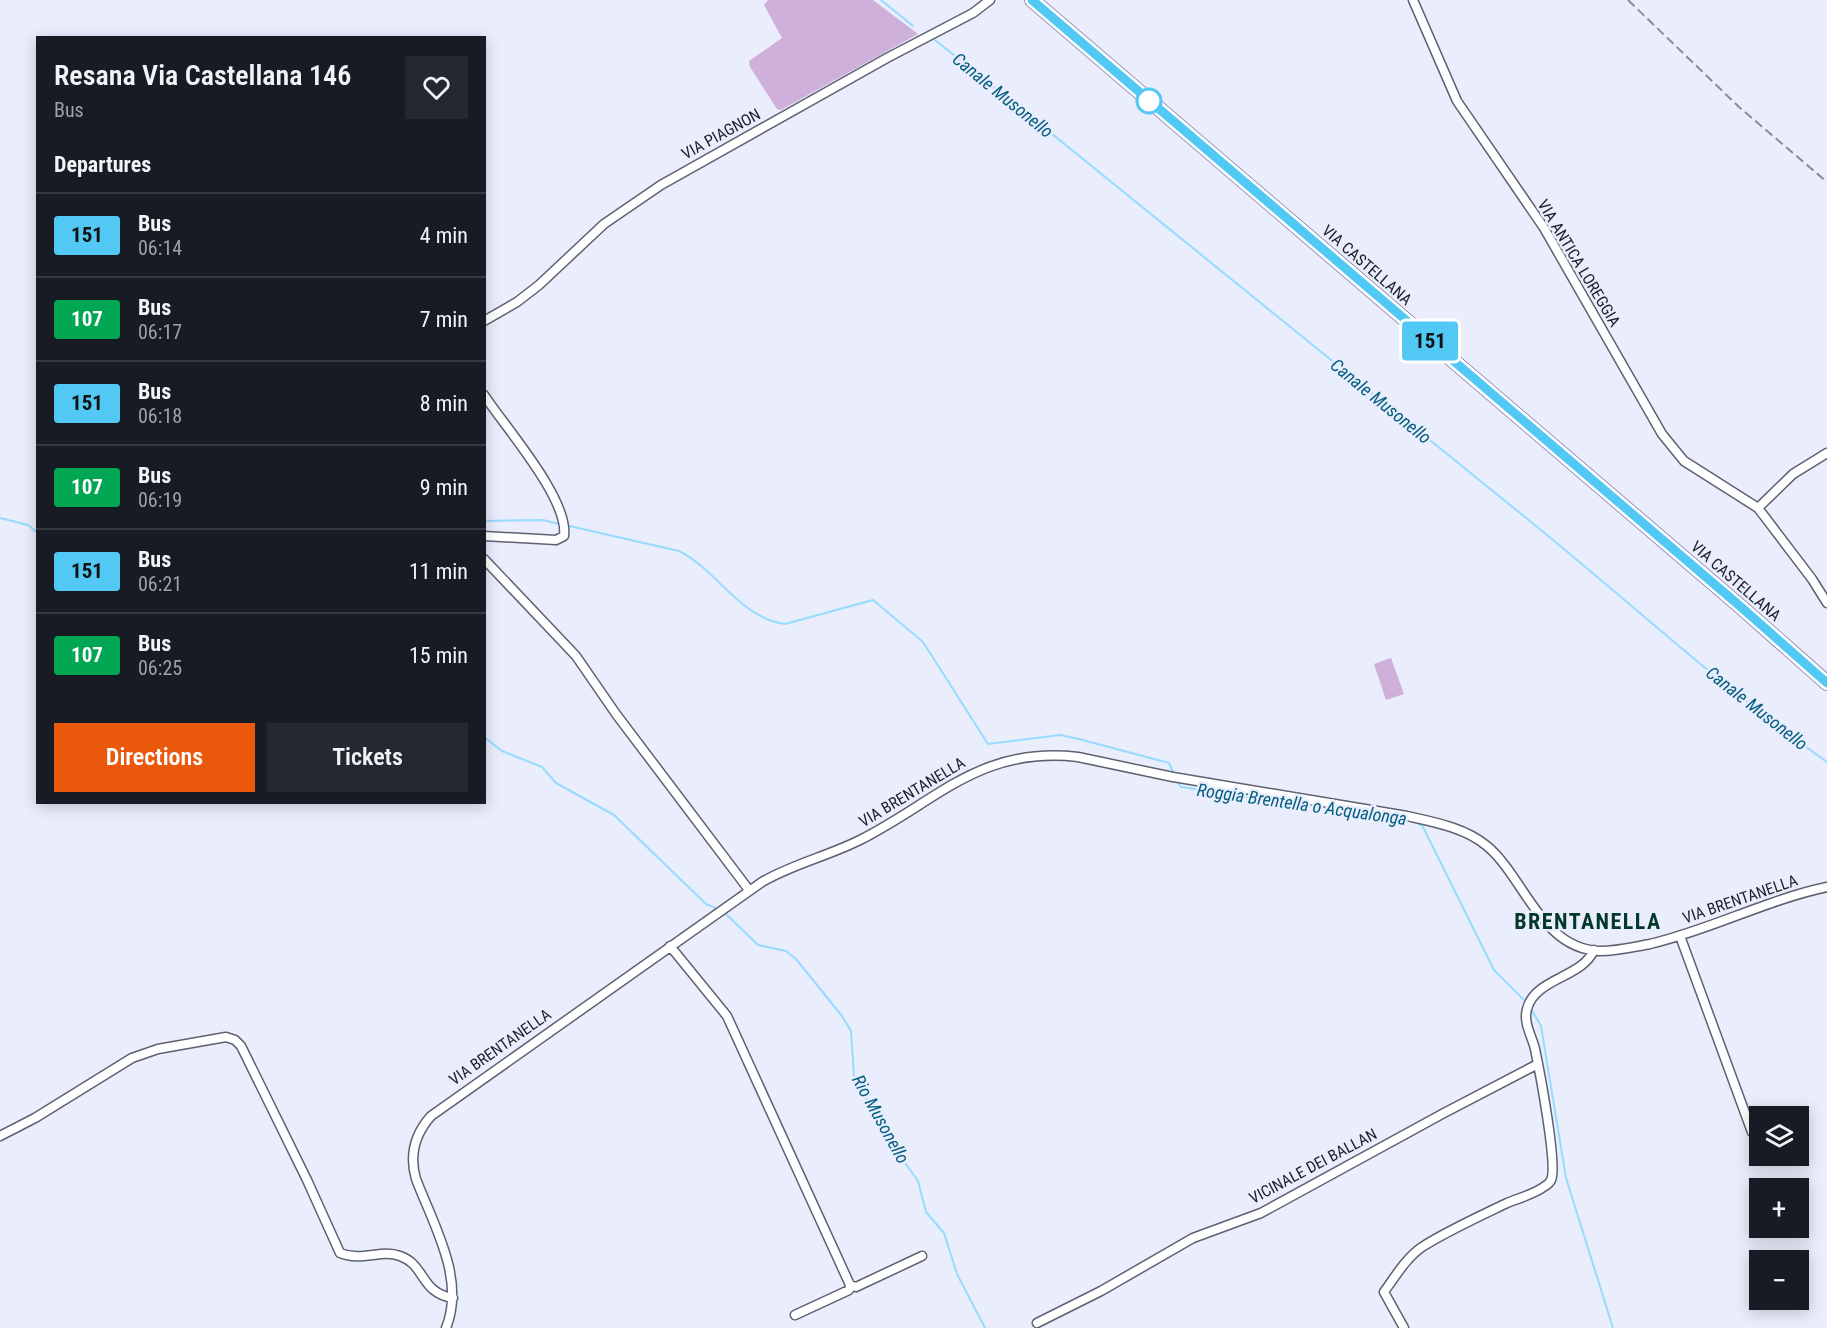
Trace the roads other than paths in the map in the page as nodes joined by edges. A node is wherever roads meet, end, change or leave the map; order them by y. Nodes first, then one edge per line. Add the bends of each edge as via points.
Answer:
1 (990, 0) edge
2 (1032, 0) edge
3 (1413, 0) edge
4 (486, 320) edge
5 (486, 398) edge
6 (1827, 453) edge
7 (1758, 508) junction
8 (486, 536) edge
9 (486, 561) edge
10 (1827, 603) edge
11 (1824, 678) edge
12 (1827, 887) edge
13 (749, 890) junction
14 (1680, 936) junction
15 (670, 946) junction
16 (1594, 950) junction
17 (1538, 1064) junction
18 (1749, 1124) edge
19 (0, 1136) edge
20 (922, 1256) dead end
21 (850, 1285) junction
22 (453, 1298) junction
23 (795, 1315) dead end
24 (1037, 1323) dead end
25 (446, 1328) edge
26 (1404, 1328) edge

1 - 4 street, VIA PIAGNON via 662,185 604,224 517,303
2 - 11 main road, VIA CASTELLANA
3 - 7 street, VIA ANTICA LOREGGIA via 1457,101 1544,228 1662,434 1684,461
5 - 8 street via 549,489 566,525 564,536 556,540
6 - 7 street via 1793,474
7 - 10 street, VIA ANTICA LOREGGIA
9 - 13 street via 576,656
12 - 14 street, VIA BRENTANELLA
13 - 15 street, VIA BRENTANELLA
13 - 16 street, VIA BRENTANELLA via 782,871 858,841 977,770 1016,759 1063,755 1444,825 1485,844 1551,927 1575,945
14 - 16 street, VIA BRENTANELLA via 1622,949
14 - 18 street
15 - 21 street via 727,1016
15 - 22 street, VIA BRENTANELLA via 445,1104 425,1123 414,1146 414,1171 449,1268
16 - 17 street via 1580,966 1538,992 1527,1005 1525,1015
17 - 24 street, VICINALE DEI BALLAN via 1261,1213 1193,1238
17 - 26 street via 1552,1179 1421,1248 1403,1265 1384,1292
19 - 22 street via 132,1058 195,1042 226,1037 235,1040 265,1093 340,1253 351,1257 401,1256 436,1294
20 - 21 street via 856,1287
21 - 23 street via 849,1290
22 - 25 street, VIA BRENTANELLA

